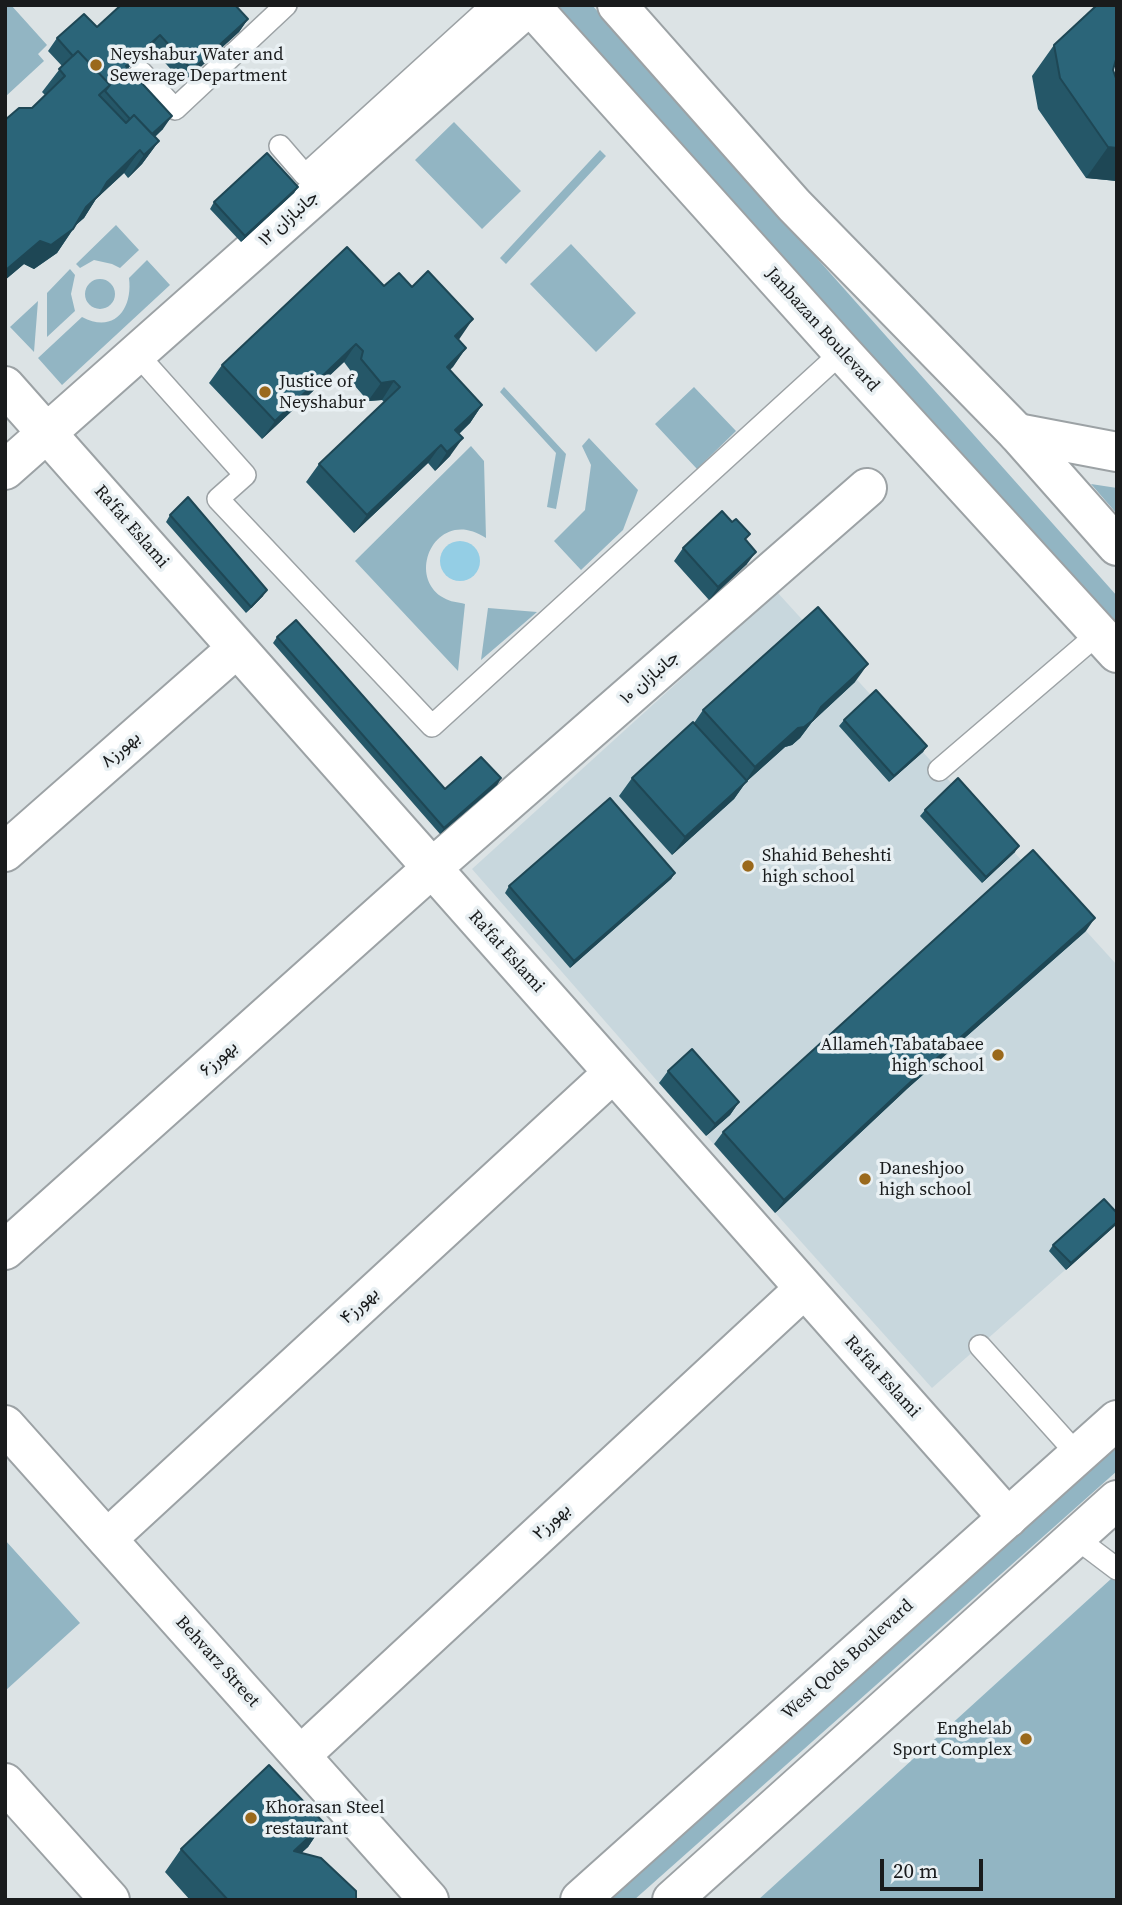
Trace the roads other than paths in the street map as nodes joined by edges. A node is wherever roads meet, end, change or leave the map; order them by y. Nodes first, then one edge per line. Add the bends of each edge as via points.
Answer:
1 (286, 5) edge
2 (492, 5) edge
3 (530, 5) edge
4 (617, 5) edge
5 (142, 72) edge
6 (280, 146) dead end
7 (842, 352) junction
8 (137, 354) junction
9 (5, 386) edge
10 (47, 433) junction
11 (1017, 433) junction
12 (1117, 452) edge
13 (5, 470) edge
14 (867, 488) dead end
15 (1117, 546) edge
16 (1108, 643) edge
17 (237, 648) junction
18 (939, 771) dead end
19 (5, 852) edge
20 (432, 868) junction
21 (613, 1073) junction
22 (5, 1250) edge
23 (804, 1289) junction
24 (980, 1346) dead end
25 (1117, 1420) edge
26 (5, 1425) edge
27 (1078, 1455) junction
28 (1007, 1518) junction
29 (1103, 1520) edge
30 (107, 1539) junction
31 (1117, 1569) edge
32 (301, 1755) junction
33 (13, 1808) edge
34 (109, 1900) edge
35 (429, 1900) edge
36 (580, 1900) edge
37 (672, 1900) edge

1 - 5 lane via 176,109
2 - 6 lane via 305,175
3 - 7 street, Janbazan Boulevard
3 - 8 street, جانبازان ۱۲
4 - 11 street via 794,205
7 - 8 lane via 432,726 218,499 245,475
7 - 16 street, Janbazan Boulevard
8 - 10 street, جانبازان ۱۲
9 - 10 street, Ra'fat Eslami
10 - 13 street, جانبازان ۱۲
10 - 17 street, Ra'fat Eslami
11 - 12 street
11 - 15 street
14 - 20 street, جانبازان ۱۰
16 - 18 lane
17 - 19 street, بهورز۸
17 - 20 street, Ra'fat Eslami
20 - 21 street, Ra'fat Eslami
20 - 22 street, بهورز۶
21 - 23 street, Ra'fat Eslami
21 - 30 street, بهورز۴
23 - 28 street, Ra'fat Eslami
23 - 32 street, بهورز۲
24 - 27 lane
25 - 27 street, West Qods Boulevard
26 - 30 street, Behvarz Street
27 - 28 street, West Qods Boulevard
28 - 36 street, West Qods Boulevard
29 - 31 lane
29 - 37 street
30 - 32 street, Behvarz Street
32 - 35 street, Behvarz Street
33 - 34 street

